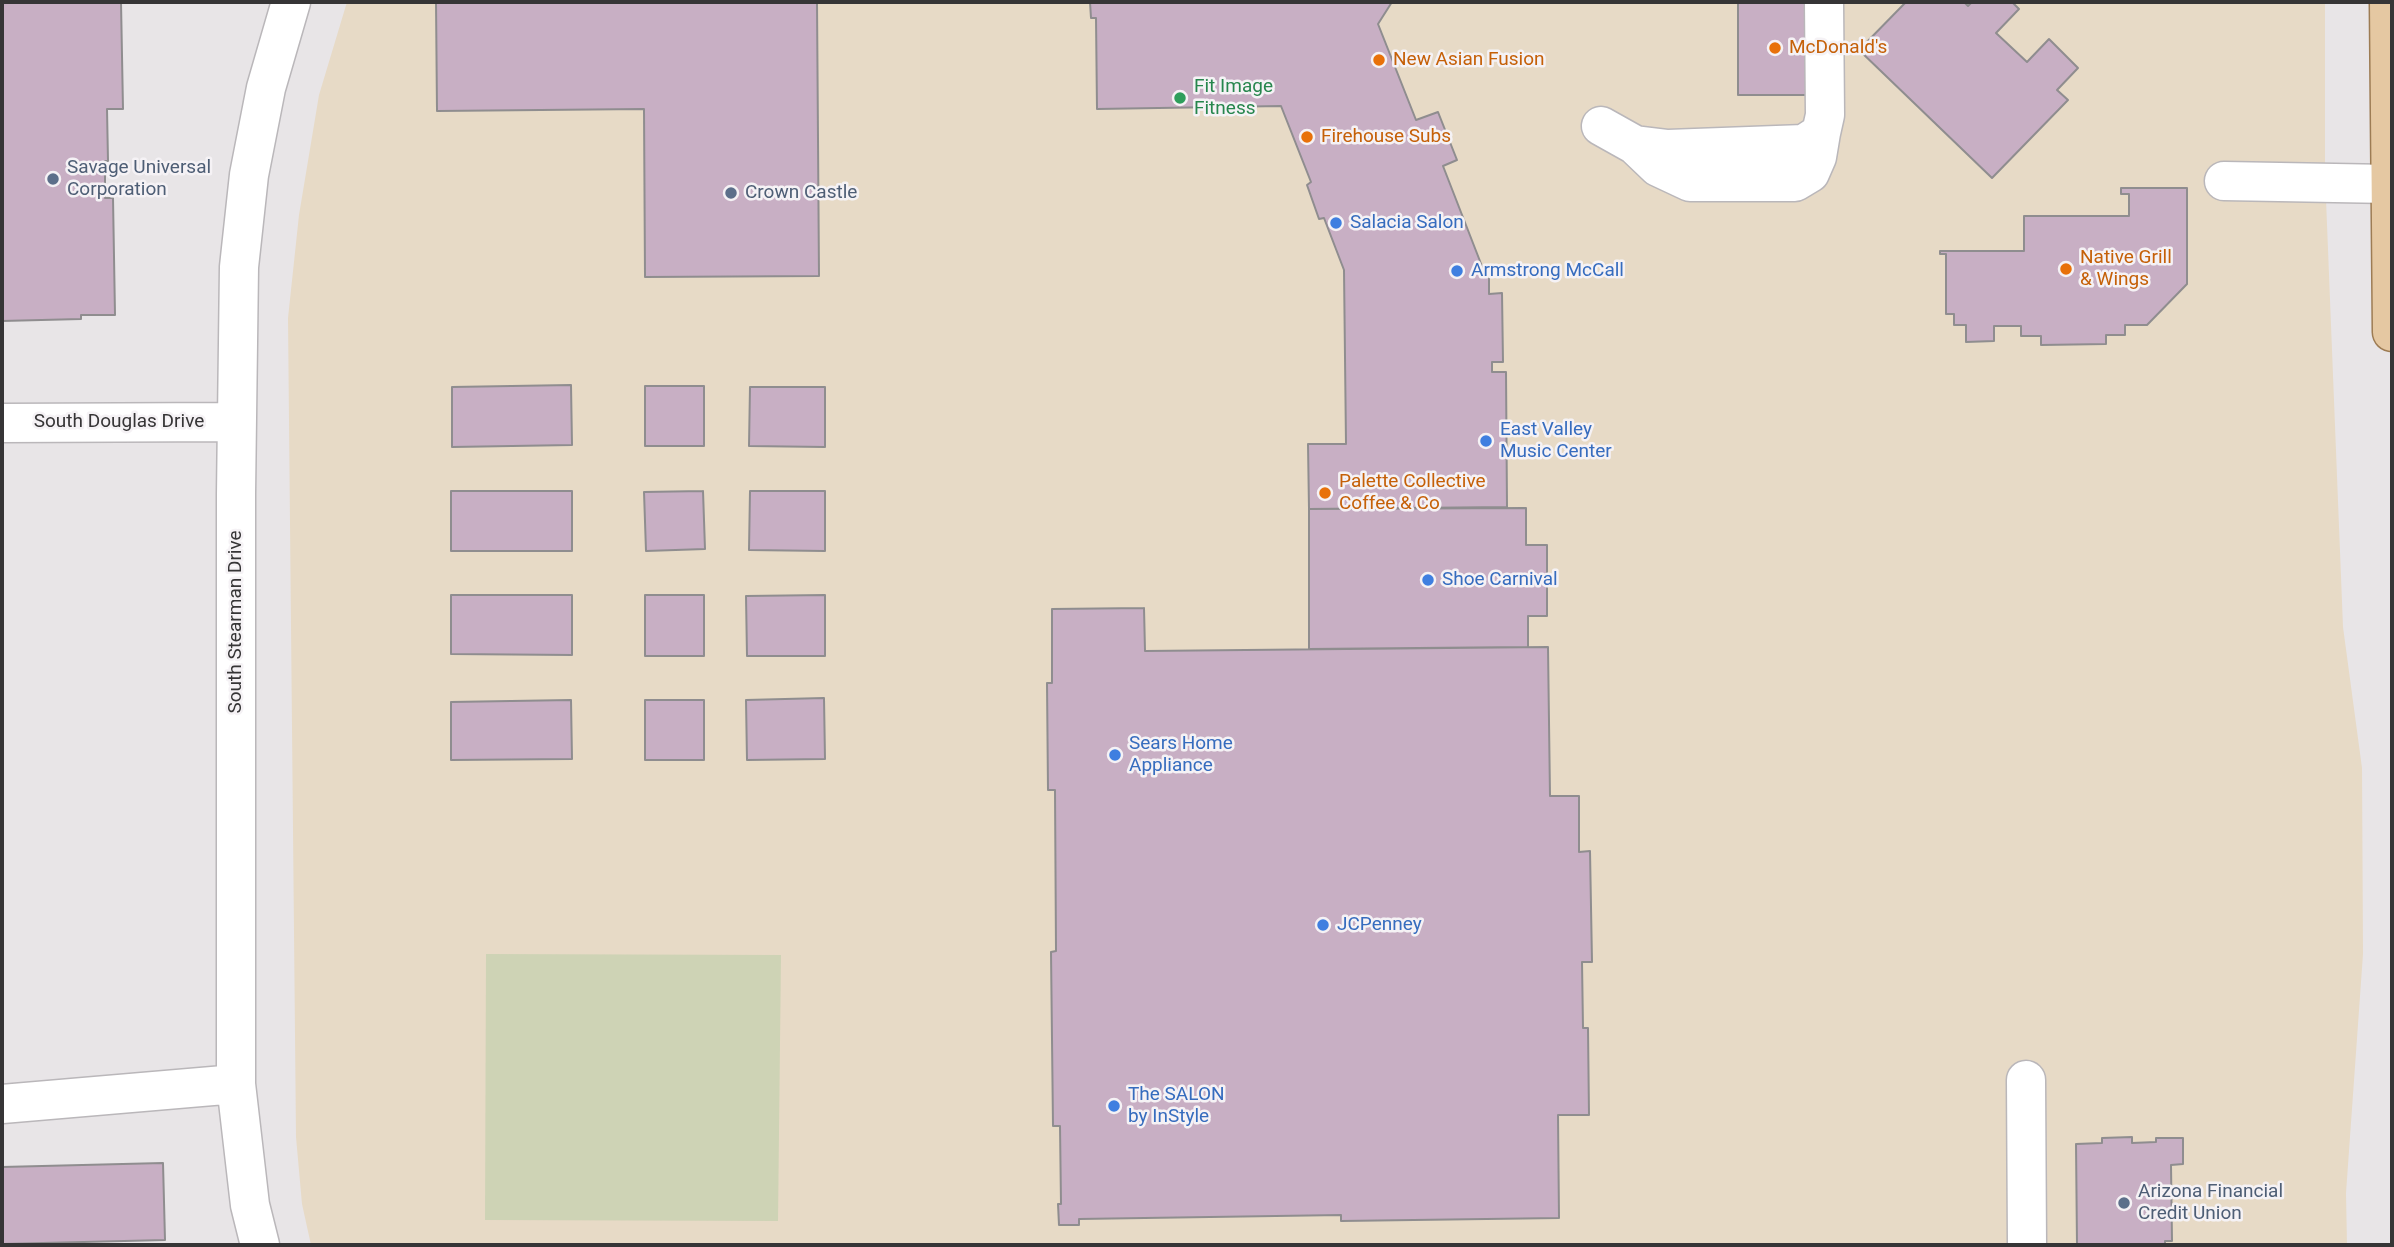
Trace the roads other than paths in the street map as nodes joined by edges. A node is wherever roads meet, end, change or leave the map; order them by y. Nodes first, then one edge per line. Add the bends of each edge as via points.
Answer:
1 (291, 2) edge
2 (1824, 2) edge
3 (2389, 2) edge
4 (1601, 126) dead end
5 (2224, 181) dead end
6 (2390, 184) junction
7 (2392, 332) edge
8 (236, 422) junction
9 (2, 423) edge
10 (2026, 1080) dead end
11 (236, 1084) junction
12 (2, 1104) edge
13 (260, 1245) edge
14 (2027, 1245) edge

1 - 8 street, South Stearman Drive via 266,88 249,176 239,267
2 - 4 street via 1825,115 1821,133 1804,144 1668,149 1634,145
3 - 6 main road
5 - 6 street
6 - 7 main road
8 - 9 street, South Douglas Drive
8 - 11 street, South Stearman Drive
10 - 14 street
11 - 12 street
11 - 13 street, South Stearman Drive via 250,1205

